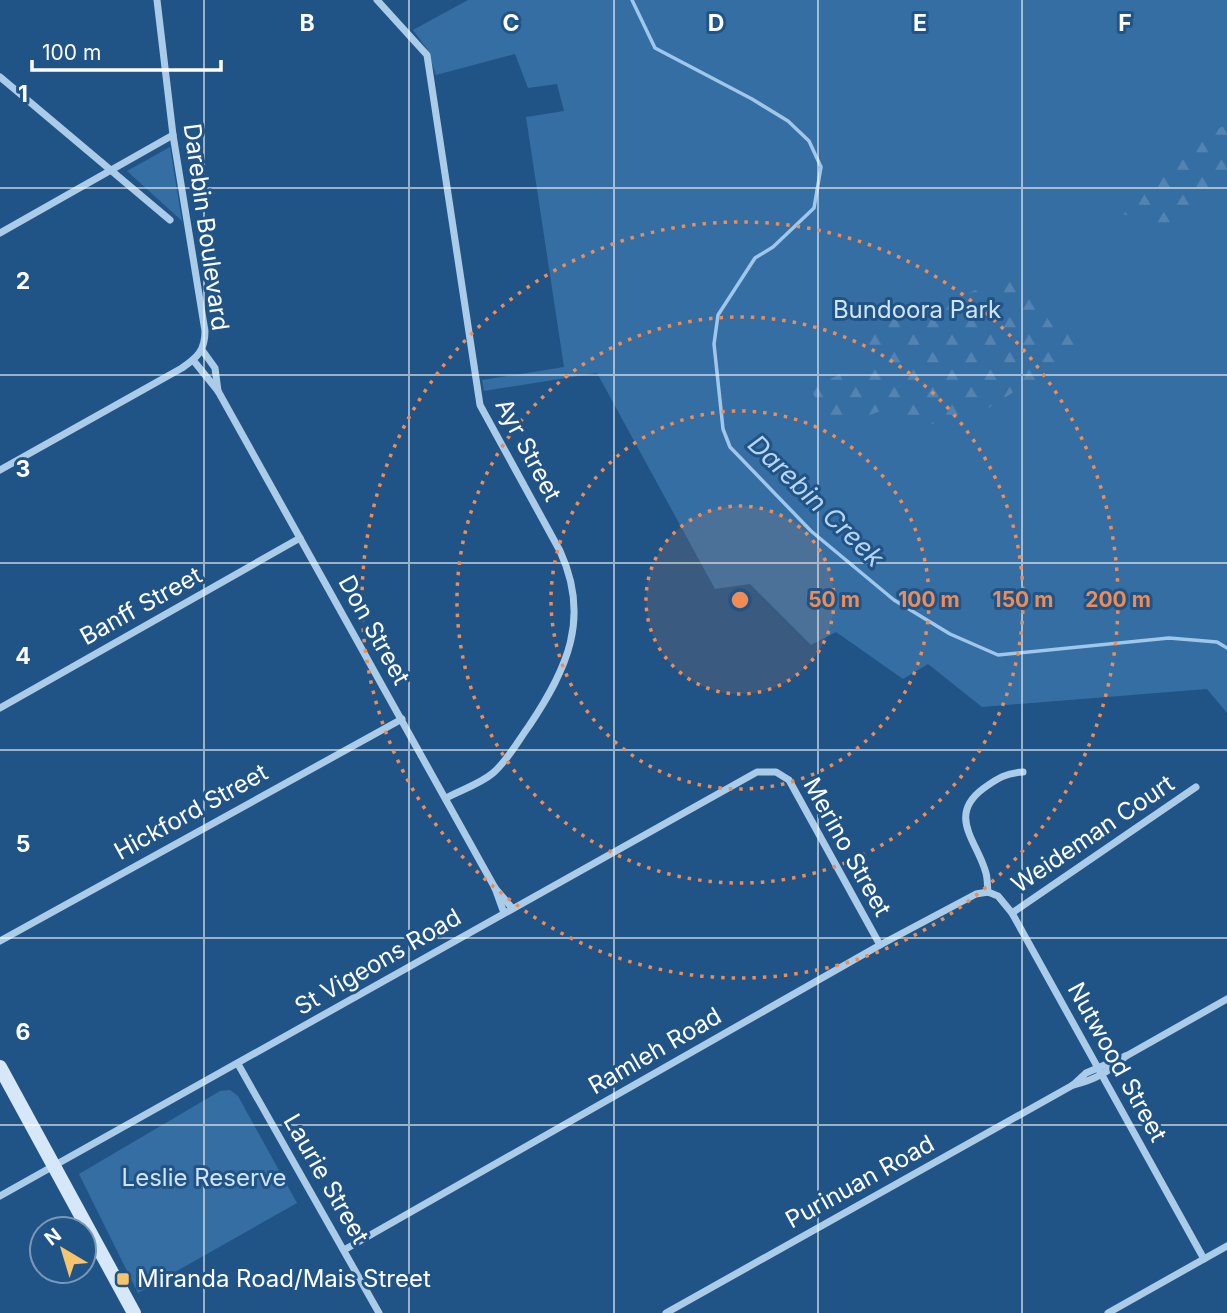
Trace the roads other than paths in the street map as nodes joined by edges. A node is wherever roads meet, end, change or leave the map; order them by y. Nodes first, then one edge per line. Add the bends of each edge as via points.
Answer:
1 (157, 0) edge
2 (377, 0) edge
3 (0, 77) edge
4 (173, 135) junction
5 (111, 171) junction
6 (170, 220) dead end
7 (0, 233) edge
8 (202, 350) junction
9 (193, 360) junction
10 (218, 391) junction
11 (0, 470) edge
12 (300, 538) junction
13 (0, 708) edge
14 (401, 719) junction
15 (776, 772) joint
16 (1023, 772) dead end
17 (1196, 787) dead end
18 (446, 798) junction
19 (495, 888) junction
20 (988, 892) junction
21 (512, 908) junction
22 (504, 913) junction
23 (1012, 913) junction
24 (0, 941) edge
25 (880, 945) junction
26 (1227, 999) edge
27 (1128, 1055) junction
28 (238, 1063) junction
29 (1097, 1067) junction
30 (0, 1068) edge
31 (1102, 1075) junction
32 (1073, 1085) junction
33 (53, 1166) junction
34 (0, 1196) edge
35 (1227, 1246) edge
36 (344, 1250) junction
37 (1204, 1259) junction
38 (134, 1313) edge
39 (379, 1313) edge
40 (666, 1313) edge
41 (1108, 1313) edge

1 - 4 street, Darebin Boulevard
2 - 18 street, Ayr Street via 427,55 478,395 561,551 575,608 572,643 562,673 529,725 493,772
3 - 5 street
4 - 5 street
4 - 8 street, Darebin Boulevard via 205,331
5 - 6 street
5 - 7 street
8 - 9 street, Darebin Boulevard
8 - 10 street, Don Street via 216,370
9 - 10 street, Don Street
9 - 11 street, Darebin Boulevard
10 - 12 street, Don Street
12 - 13 street, Banff Street
12 - 14 street, Don Street
14 - 18 street, Don Street
14 - 24 street, Hickford Street
15 - 21 street, St Vigeons Road via 757,772
15 - 25 street, Merino Street via 789,780
16 - 20 street via 1005,773 977,794 966,815 966,832 986,872
17 - 23 street, Weideman Court
18 - 19 street, Don Street
19 - 21 street, Don Street
19 - 22 street, Don Street
20 - 23 street, Nutwood Street via 998,896
20 - 25 street, Ramleh Road
21 - 22 street, St Vigeons Road
22 - 28 street, St Vigeons Road
23 - 29 street, Nutwood Street
25 - 36 street, Ramleh Road
26 - 27 street, Purinuan Road
27 - 29 street, Purinuan Road
27 - 31 street, Purinuan Road
28 - 33 street, St Vigeons Road
28 - 36 street, Laurie Street
29 - 31 street, Nutwood Street
29 - 32 street, Purinuan Road
30 - 33 street
31 - 32 street, Purinuan Road
31 - 37 street, Nutwood Street
32 - 40 street, Purinuan Road
33 - 34 street, St Vigeons Road
33 - 38 street
35 - 37 street
36 - 39 street, Laurie Street
37 - 41 street

